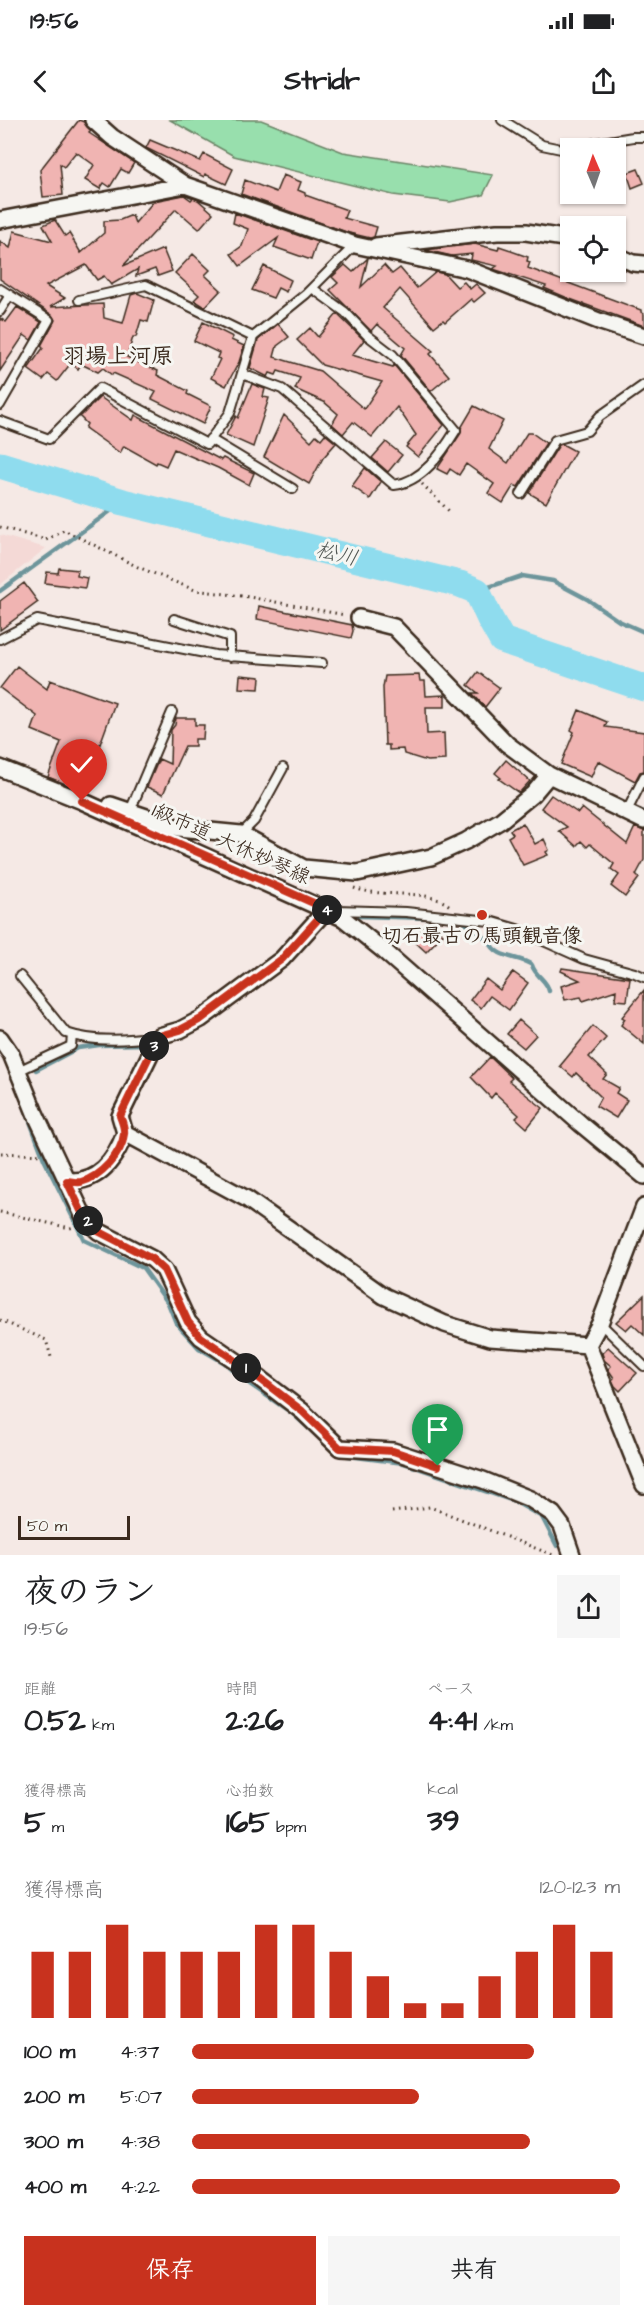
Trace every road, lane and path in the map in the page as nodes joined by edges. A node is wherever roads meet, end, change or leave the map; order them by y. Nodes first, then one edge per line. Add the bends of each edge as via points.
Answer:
1 (93, 120) edge
2 (502, 120) edge
3 (644, 137) edge
4 (185, 185) junction
5 (0, 220) edge
6 (560, 237) edge
7 (362, 246) junction
8 (626, 260) edge
9 (644, 264) edge
10 (312, 288) junction
11 (0, 289) edge
12 (10, 295) junction
13 (79, 300) dead end
14 (0, 311) edge
15 (644, 336) edge
16 (253, 337) junction
17 (242, 374) junction
18 (644, 385) edge
19 (0, 405) edge
20 (0, 421) edge
21 (210, 439) junction
22 (414, 477) junction
23 (293, 489) dead end
24 (521, 495) dead end
25 (450, 512) dead end
26 (0, 527) edge
27 (359, 618) joint
28 (174, 619) dead end
29 (0, 639) edge
30 (230, 657) junction
31 (322, 663) dead end
32 (172, 712) dead end
33 (0, 768) edge
34 (283, 768) dead end
35 (549, 775) junction
36 (644, 777) edge
37 (82, 801) junction
38 (130, 811) junction
39 (626, 813) junction
40 (644, 821) edge
41 (241, 834) junction
42 (352, 887) dead end
43 (327, 909) junction
44 (458, 916) junction
45 (20, 976) dead end
46 (644, 977) edge
47 (72, 1035) junction
48 (159, 1036) junction
49 (0, 1038) edge
50 (18, 1071) junction
51 (125, 1133) junction
52 (1, 1153) edge
53 (37, 1156) dead end
54 (644, 1176) edge
55 (67, 1181) junction
56 (644, 1207) edge
57 (0, 1212) edge
58 (70, 1228) dead end
59 (0, 1320) edge
60 (600, 1323) junction
61 (588, 1345) junction
62 (51, 1357) dead end
63 (644, 1366) edge
64 (644, 1485) edge
65 (392, 1512) dead end
66 (553, 1555) edge
67 (572, 1555) edge

1 - 4 street
2 - 3 lane via 534,141 561,149
4 - 5 street
4 - 7 street
6 - 7 street via 497,232
7 - 10 lane
7 - 15 street via 467,269
8 - 9 street
10 - 16 lane
10 - 22 lane via 393,355 456,430 439,457
11 - 12 lane
12 - 14 lane
12 - 19 lane via 49,320
13 - 16 lane via 146,285
16 - 17 lane
17 - 21 lane via 230,413
17 - 22 lane via 282,389 394,485 406,484
18 - 24 lane via 600,416 587,431 555,440
20 - 21 lane via 49,439 100,388 207,444
21 - 23 lane
22 - 25 path
26 - 27 path via 46,540 64,530 195,590
27 - 35 street via 394,627 507,744
28 - 30 lane via 230,637
29 - 30 lane via 37,620
30 - 31 lane
32 - 38 lane
33 - 37 street, 1級市道 大休妙琴線
34 - 41 lane via 254,821
35 - 39 street
35 - 41 street via 500,821 466,841 431,857 357,873 304,868
36 - 39 lane
37 - 38 street via 102,802
37 - 43 street, 1級市道 大休妙琴線
38 - 41 street via 178,828
39 - 40 street
42 - 44 path via 364,892 423,895 444,902
43 - 44 lane
43 - 48 street via 282,959 201,1019
43 - 54 street, 1級市道 大休妙琴線 via 384,951
44 - 46 lane via 517,929 564,952
45 - 47 lane via 66,1033
47 - 48 lane via 128,1040
47 - 50 lane via 71,1046
48 - 51 street via 120,1116
49 - 50 street
50 - 55 street
51 - 55 street via 110,1163 80,1182
51 - 61 street via 247,1199 384,1296 445,1324 490,1338
52 - 53 path
55 - 67 street via 84,1217 98,1231 152,1259 164,1270 188,1322 201,1337 302,1411 340,1448 393,1451 530,1499 553,1514 562,1526
56 - 60 street
57 - 58 path
59 - 62 path via 45,1340
60 - 61 street
60 - 63 lane
61 - 64 street
65 - 66 path via 430,1507

